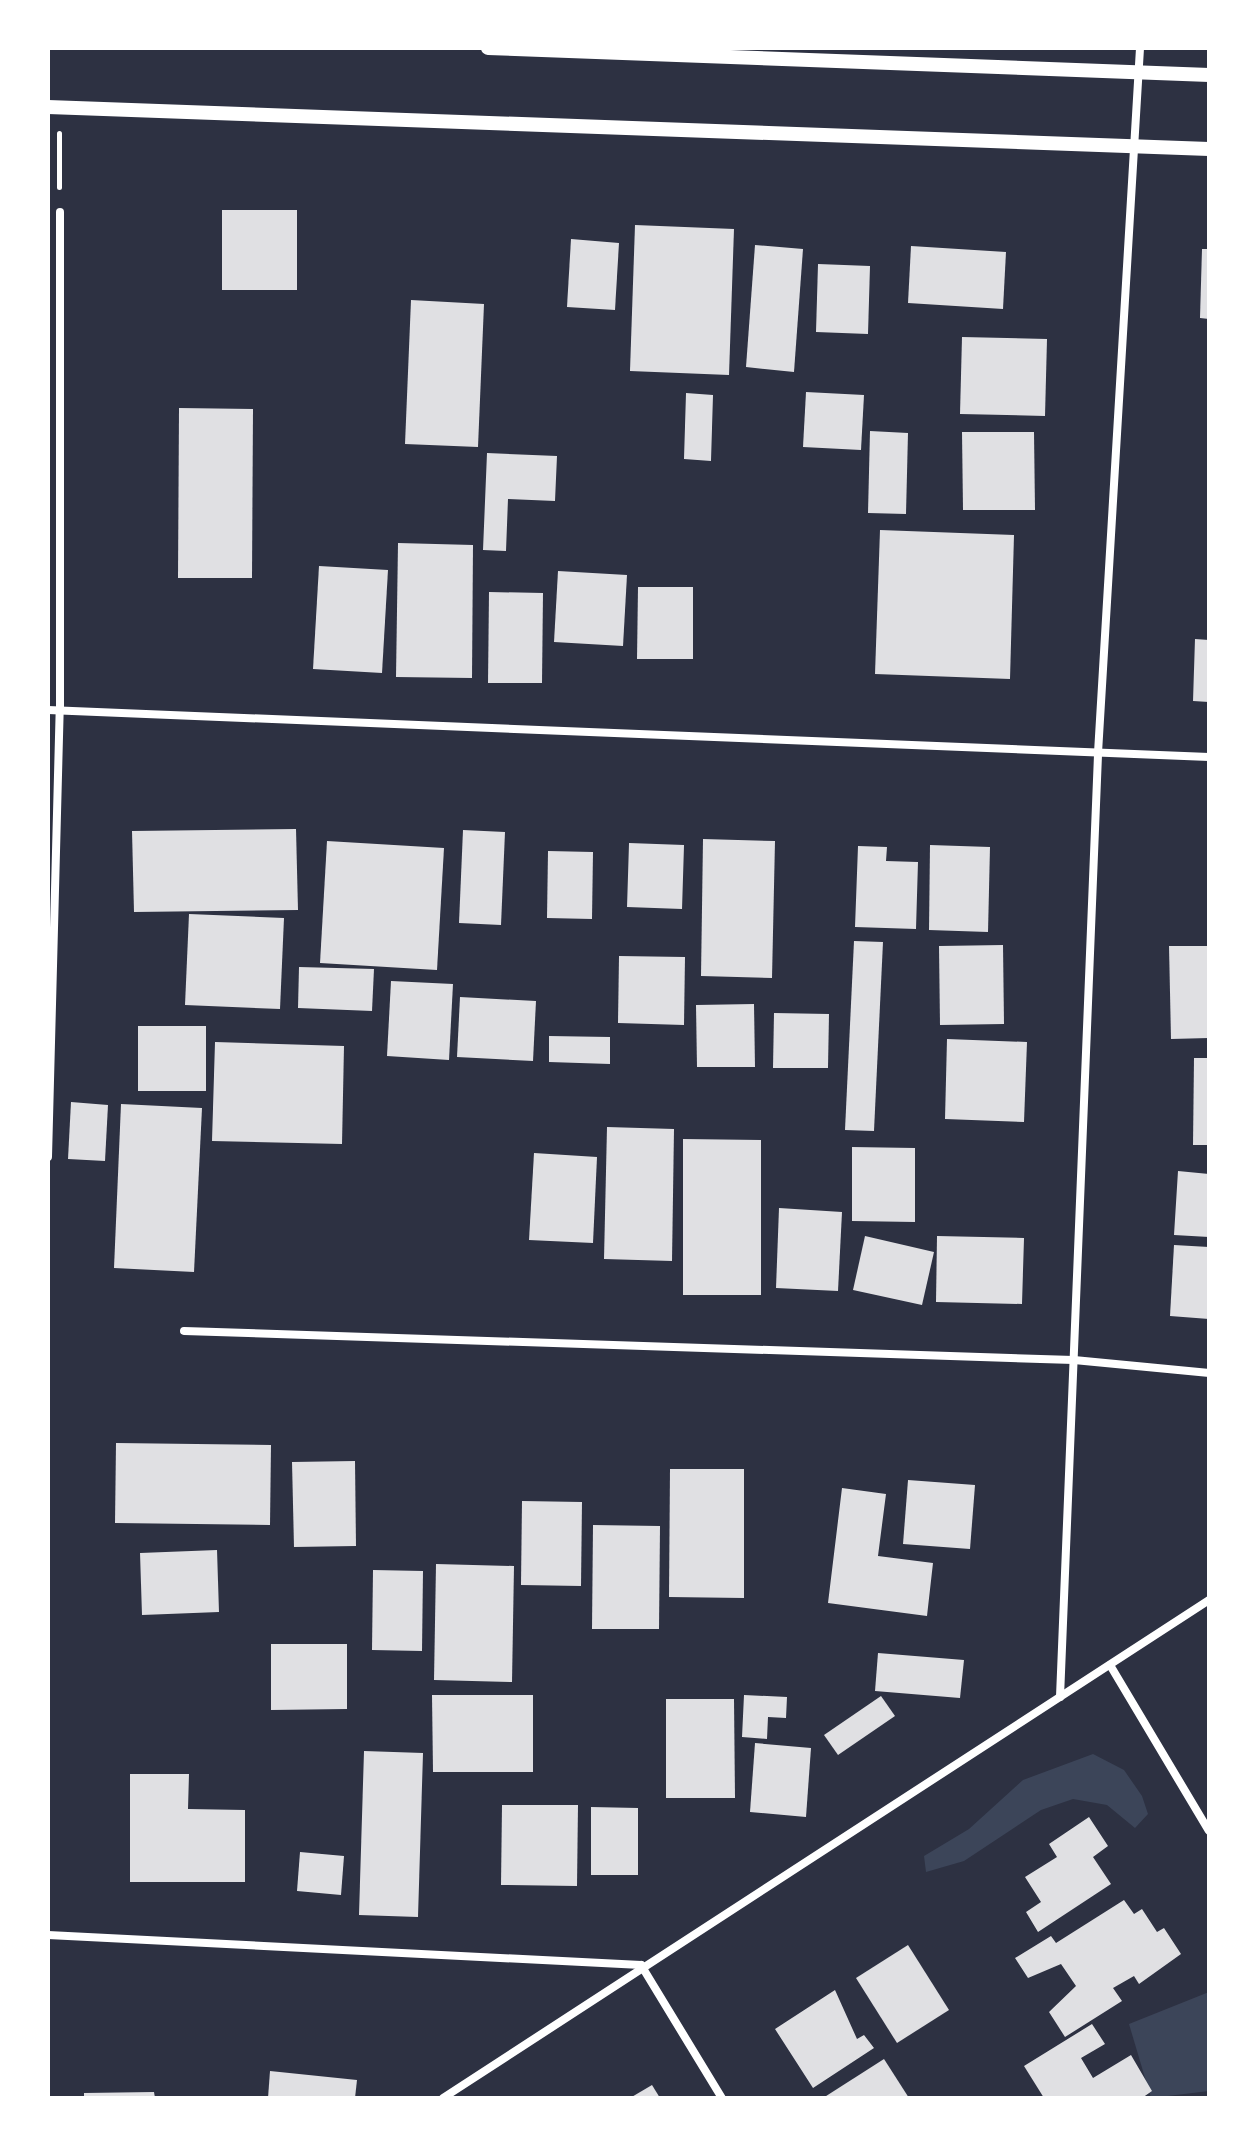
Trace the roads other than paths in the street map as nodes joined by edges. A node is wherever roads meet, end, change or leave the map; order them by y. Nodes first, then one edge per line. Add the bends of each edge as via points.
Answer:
1 (488, 48) edge
2 (1140, 48) edge
3 (1139, 74) junction
4 (1209, 75) edge
5 (53, 107) edge
6 (1136, 147) junction
7 (1209, 149) edge
8 (60, 212) road end
9 (48, 710) edge
10 (60, 711) junction
11 (1098, 753) junction
12 (1209, 757) edge
13 (48, 1157) edge
14 (184, 1331) dead end
15 (1074, 1360) junction
16 (1209, 1373) edge
17 (1209, 1600) edge
18 (1110, 1665) junction
19 (1060, 1697) junction
20 (1209, 1831) edge
21 (48, 1935) edge
22 (641, 1965) junction
23 (443, 2098) edge
24 (722, 2098) edge

1 - 3 street
2 - 3 street
3 - 4 street
3 - 6 street
5 - 6 street
6 - 7 street
6 - 11 street
8 - 10 street
9 - 10 street
10 - 11 street
10 - 13 street
11 - 12 street
11 - 15 street
14 - 15 street
15 - 16 street
15 - 19 street
17 - 18 street
18 - 19 street
18 - 20 street
19 - 22 street
21 - 22 street
22 - 23 street
22 - 24 street

